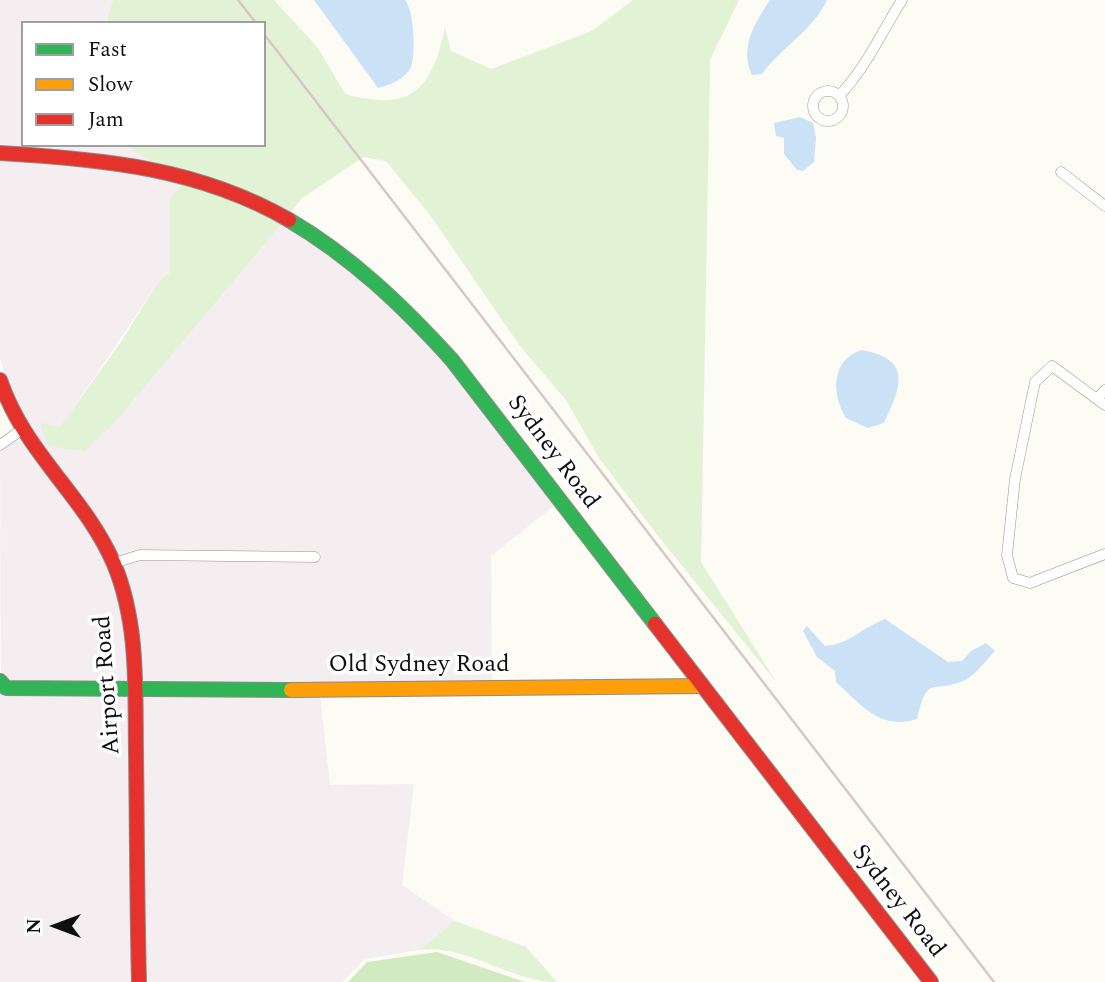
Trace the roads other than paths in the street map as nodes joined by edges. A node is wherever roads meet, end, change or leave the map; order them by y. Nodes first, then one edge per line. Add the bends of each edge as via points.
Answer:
1 (902, 0) edge
2 (839, 96) dead end
3 (0, 153) edge
4 (1062, 173) dead end
5 (1105, 205) edge
6 (0, 380) edge
7 (1105, 390) edge
8 (1101, 402) edge
9 (20, 431) junction
10 (0, 445) edge
11 (1105, 554) edge
12 (315, 557) dead end
13 (114, 563) junction
14 (0, 681) edge
15 (702, 686) junction
16 (136, 691) junction
17 (139, 982) edge
18 (930, 982) edge

1 - 2 street via 860,74
3 - 15 street, Sydney Road via 136,164 186,176 286,216 330,245 399,303 452,360
4 - 5 street
6 - 9 street, Airport Road
7 - 8 street
8 - 11 street via 1052,366 1035,382 1015,478 1007,555 1013,578 1030,583
9 - 10 street
9 - 13 street, Airport Road
12 - 13 street via 140,555
13 - 16 street, Airport Road via 131,619
14 - 16 street, Old Sydney Road via 6,688
15 - 16 street, Old Sydney Road
15 - 18 street, Sydney Road
16 - 17 street, Airport Road

